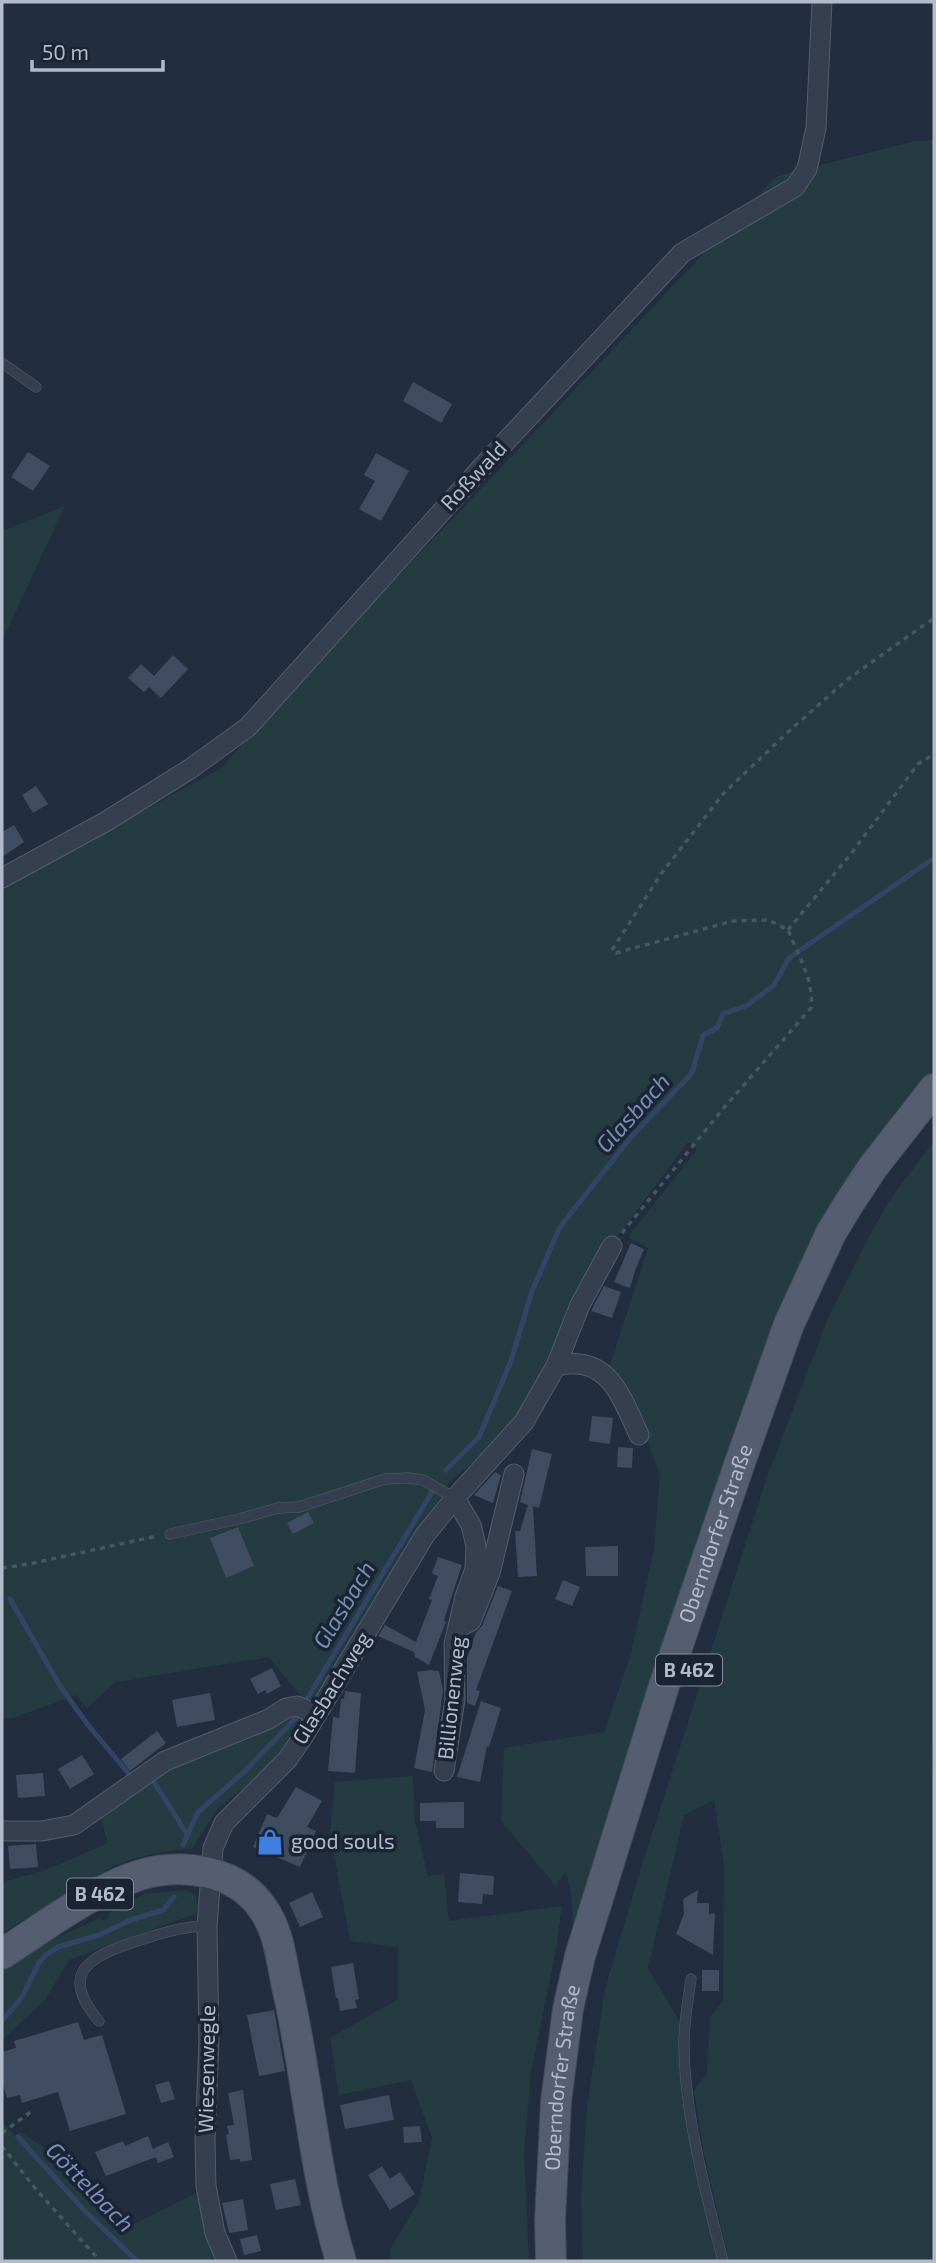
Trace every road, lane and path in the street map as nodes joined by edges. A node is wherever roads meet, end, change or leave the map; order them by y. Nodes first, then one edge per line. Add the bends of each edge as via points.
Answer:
1 (822, 2) edge
2 (2, 363) edge
3 (36, 387) dead end
4 (934, 618) edge
5 (934, 754) edge
6 (2, 878) edge
7 (788, 930) junction
8 (934, 1089) edge
9 (934, 1117) edge
10 (612, 1245) joint
11 (556, 1366) junction
12 (639, 1434) dead end
13 (514, 1474) dead end
14 (455, 1498) junction
15 (170, 1534) joint
16 (2, 1568) edge
17 (459, 1625) junction
18 (316, 1714) junction
19 (444, 1771) dead end
20 (2, 1831) edge
21 (210, 1873) junction
22 (207, 1926) junction
23 (2, 1954) edge
24 (691, 1979) dead end
25 (99, 2021) dead end
26 (32, 2111) dead end
27 (2, 2133) edge
28 (2, 2146) edge
29 (100, 2261) edge
30 (227, 2261) edge
31 (341, 2261) edge
32 (551, 2261) edge
33 (566, 2261) edge
34 (723, 2261) edge

1 - 6 street, Roßwald via 816,128 807,169 795,187 682,253 248,727 106,822
2 - 3 lane
4 - 7 path via 848,679 723,794 661,874 612,950 616,953 733,921 769,920
5 - 7 path via 918,764
7 - 10 path via 810,987 810,1008
8 - 32 main road, Oberndorfer Straße / B 462 via 842,1214 789,1324 664,1686 580,1956 569,2009 556,2102
9 - 33 main road, Oberndorfer Straße / B 462 via 889,1177 825,1286 787,1383 624,1868 586,2016 570,2152
10 - 11 street, Glasbachweg via 580,1305
11 - 12 street via 571,1363 597,1368 622,1400
11 - 14 street, Glasbachweg via 524,1422
13 - 17 street, Billionenweg via 490,1573 471,1621
14 - 15 lane via 424,1480 385,1479 299,1507 278,1507
14 - 17 street, Billionenweg via 471,1525 476,1546 475,1569
14 - 18 street, Glasbachweg via 425,1535
15 - 16 path
17 - 19 street, Billionenweg via 454,1644 453,1724
18 - 20 street via 296,1706 286,1708 165,1761 74,1825
18 - 21 street, Glasbachweg via 286,1760 224,1822 213,1848
21 - 22 street, Wiesenwegle
21 - 23 main road, B 462 via 165,1871 132,1878
21 - 31 main road, B 462 via 250,1893 266,1913 278,1941
22 - 25 lane via 164,1933 91,1960 79,1991
22 - 30 street, Wiesenwegle via 206,2186 215,2233
24 - 34 lane via 684,2043 688,2093 703,2183
26 - 27 path
28 - 29 path

